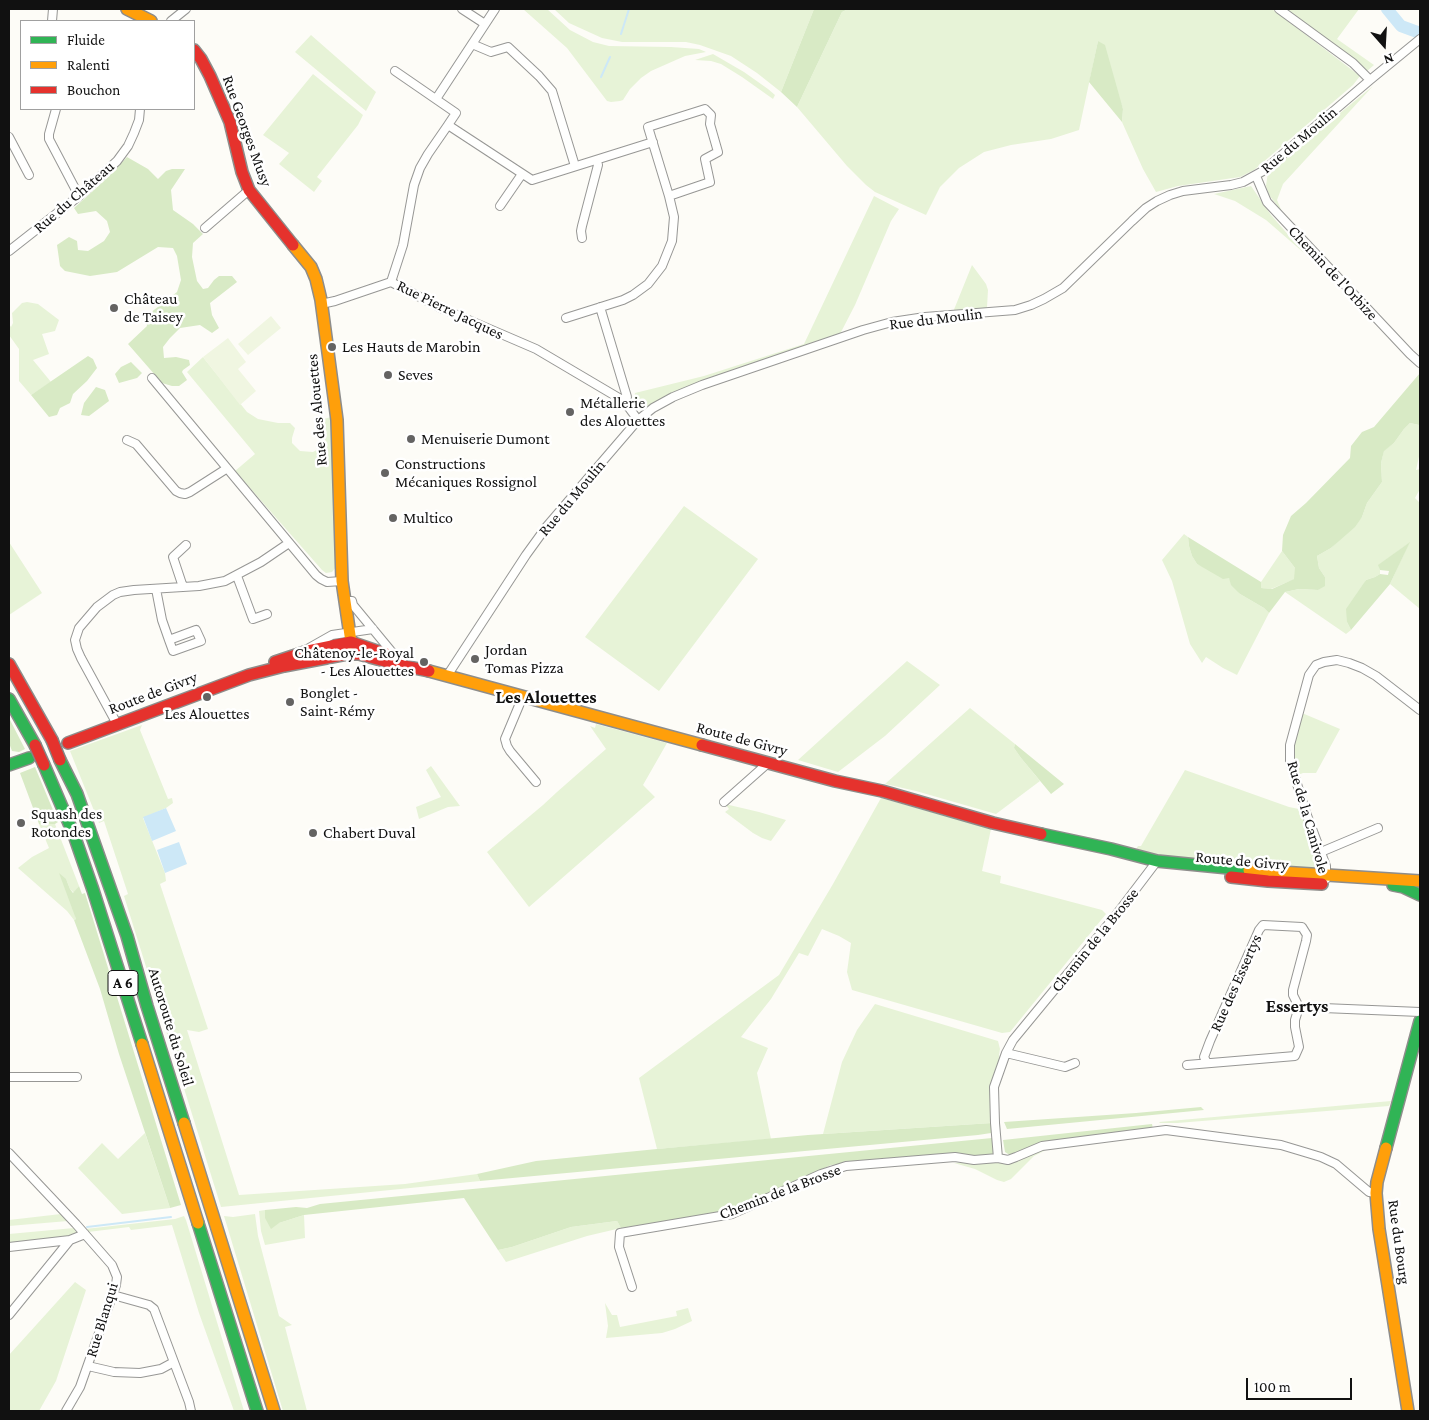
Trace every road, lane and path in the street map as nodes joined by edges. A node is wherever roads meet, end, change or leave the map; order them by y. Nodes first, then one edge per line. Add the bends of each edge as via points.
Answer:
1 (127, 9) edge
2 (186, 9) edge
3 (462, 9) edge
4 (495, 9) edge
5 (1279, 9) edge
6 (149, 20) edge
7 (172, 20) edge
8 (485, 24) junction
9 (1420, 39) edge
10 (472, 44) junction
11 (195, 51) edge
12 (395, 71) dead end
13 (1370, 80) junction
14 (436, 99) junction
15 (56, 110) edge
16 (140, 110) edge
17 (448, 125) junction
18 (9, 137) edge
19 (653, 142) junction
20 (597, 160) junction
21 (575, 166) junction
22 (522, 174) junction
23 (29, 175) dead end
24 (1256, 176) junction
25 (249, 190) junction
26 (80, 196) junction
27 (669, 196) junction
28 (500, 206) dead end
29 (273, 221) joint
30 (205, 228) dead end
31 (582, 238) dead end
32 (9, 251) edge
33 (391, 282) junction
34 (322, 304) junction
35 (600, 307) junction
36 (566, 318) dead end
37 (1420, 363) edge
38 (152, 378) dead end
39 (624, 402) junction
40 (638, 420) junction
41 (127, 440) dead end
42 (226, 469) junction
43 (289, 543) junction
44 (186, 546) dead end
45 (237, 576) junction
46 (342, 581) junction
47 (183, 587) junction
48 (156, 589) junction
49 (346, 606) junction
50 (267, 614) dead end
51 (373, 629) junction
52 (169, 640) dead end
53 (346, 642) junction
54 (402, 660) junction
55 (9, 664) edge
56 (414, 667) junction
57 (249, 675) junction
58 (447, 676) junction
59 (523, 696) junction
60 (9, 698) edge
61 (1420, 710) edge
62 (117, 724) junction
63 (68, 743) dead end
64 (29, 758) dead end
65 (768, 763) junction
66 (9, 766) edge
67 (536, 782) dead end
68 (724, 802) dead end
69 (1378, 828) dead end
70 (1321, 852) junction
71 (1155, 864) junction
72 (1326, 880) junction
73 (1420, 882) edge
74 (1420, 895) edge
75 (1299, 1007) junction
76 (1420, 1012) edge
77 (1420, 1021) edge
78 (1006, 1053) junction
79 (1074, 1063) dead end
80 (1207, 1063) junction
81 (1187, 1065) dead end
82 (9, 1077) edge
83 (78, 1077) dead end
84 (9, 1153) edge
85 (998, 1158) junction
86 (1376, 1193) junction
87 (85, 1234) junction
88 (70, 1240) junction
89 (9, 1247) edge
90 (632, 1287) dead end
91 (113, 1295) junction
92 (9, 1315) edge
93 (174, 1362) junction
94 (88, 1366) junction
95 (66, 1411) edge
96 (191, 1411) edge
97 (256, 1411) edge
98 (274, 1411) edge
99 (1408, 1411) edge

1 - 6 main road
2 - 7 street
3 - 8 street
4 - 8 street
5 - 13 street via 1353,63
8 - 10 street
9 - 13 street, Rue du Moulin
10 - 14 street
10 - 21 street via 491,52 508,47 552,91
11 - 25 main road, Rue Georges Musy via 230,122
12 - 14 street
13 - 24 street, Rue du Moulin
14 - 17 street via 456,113
15 - 26 street via 49,139
16 - 26 street, Rue du Château via 128,146
17 - 22 street
17 - 33 street, Rue Pierre Jacques via 420,168 403,245
18 - 23 street
19 - 20 street
19 - 27 street
19 - 27 street via 648,127 705,109 711,115 710,124 718,154 705,159 710,182
20 - 21 street
20 - 31 street
21 - 22 street via 532,180
22 - 28 street
24 - 37 street, Chemin de l'Orbize via 1266,202
24 - 40 street, Rue du Moulin via 1231,185 1183,191 1157,201 1063,288 1031,305 999,312 925,316 863,330 695,388 653,408
25 - 29 main road, Rue Georges Musy
25 - 30 street
26 - 32 street, Rue du Château
27 - 35 street via 674,229 662,266 641,290
29 - 34 main road, Rue des Alouettes via 311,267
33 - 34 street
33 - 39 street, Rue Pierre Jacques via 442,309 536,350
34 - 46 main road, Rue des Alouettes via 337,420
35 - 36 street
35 - 39 street via 627,397
38 - 42 street
39 - 40 street, Rue Pierre Jacques
40 - 58 street, Rue du Moulin via 548,526
41 - 42 street via 136,444 180,493 190,492
42 - 43 street
43 - 45 street
43 - 46 street via 321,579
44 - 47 street via 173,557
45 - 47 street via 215,584
45 - 50 street via 253,619
46 - 49 main road, Rue des Alouettes
47 - 48 street
48 - 52 street
48 - 62 street via 112,595 97,607 76,633 77,649
49 - 51 street via 352,601
49 - 53 main road, Rue des Alouettes
51 - 53 street
51 - 54 street
53 - 54 main road, Route de Givry
53 - 56 main road, Route de Givry via 359,654
53 - 57 main road, Route de Givry via 269,664
53 - 57 main road, Route de Givry via 341,651
54 - 56 main road, Route de Givry
55 - 98 main road, Autoroute du Soleil / A 6, bridge via 52,740 77,794 99,854
56 - 58 main road, Route de Givry
57 - 62 main road, Route de Givry
58 - 59 main road, Route de Givry
59 - 65 main road, Route de Givry
59 - 67 street via 506,739 507,746
60 - 97 main road, Autoroute du Soleil / A 6, bridge via 35,745 74,835
61 - 70 street, Rue de la Canivole via 1376,676 1349,663 1337,660 1324,662 1316,665 1309,675 1290,745 1290,761
62 - 63 main road, Route de Givry
64 - 66 main road
65 - 68 street
65 - 71 main road, Route de Givry via 1064,840 1110,856
69 - 70 street
70 - 72 street, Rue de la Canivole
71 - 72 main road, Route de Givry via 1173,871 1260,880
71 - 78 street, Chemin de la Brosse via 1013,1040
72 - 73 main road, Route de Givry
72 - 74 main road, Route de Givry via 1394,885
75 - 76 street
75 - 80 street, Rue des Essertys via 1295,1027 1300,1047 1295,1056
75 - 80 street, Rue des Essertys via 1293,990 1306,935 1302,928 1263,925 1210,1040 1204,1057
77 - 86 main road, Rue du Bourg
78 - 79 street via 1065,1067
78 - 85 street, Chemin de la Brosse via 994,1087
80 - 81 street, Rue des Essertys
82 - 83 street
84 - 87 street, Rue Blanqui
85 - 86 street, Chemin de la Brosse via 1008,1160 1042,1146 1166,1130 1281,1145 1336,1164 1369,1192
85 - 90 street, Chemin de la Brosse via 974,1160 955,1157 846,1166 820,1174 732,1214 620,1233 619,1247
86 - 99 main road, Rue du Bourg
87 - 88 street
87 - 91 street, Rue Blanqui via 115,1271 117,1278
88 - 89 street
88 - 92 street
91 - 93 street via 154,1309
91 - 94 street, Rue Blanqui
93 - 94 street via 152,1372 132,1374
93 - 96 street
94 - 95 street, Rue Blanqui

